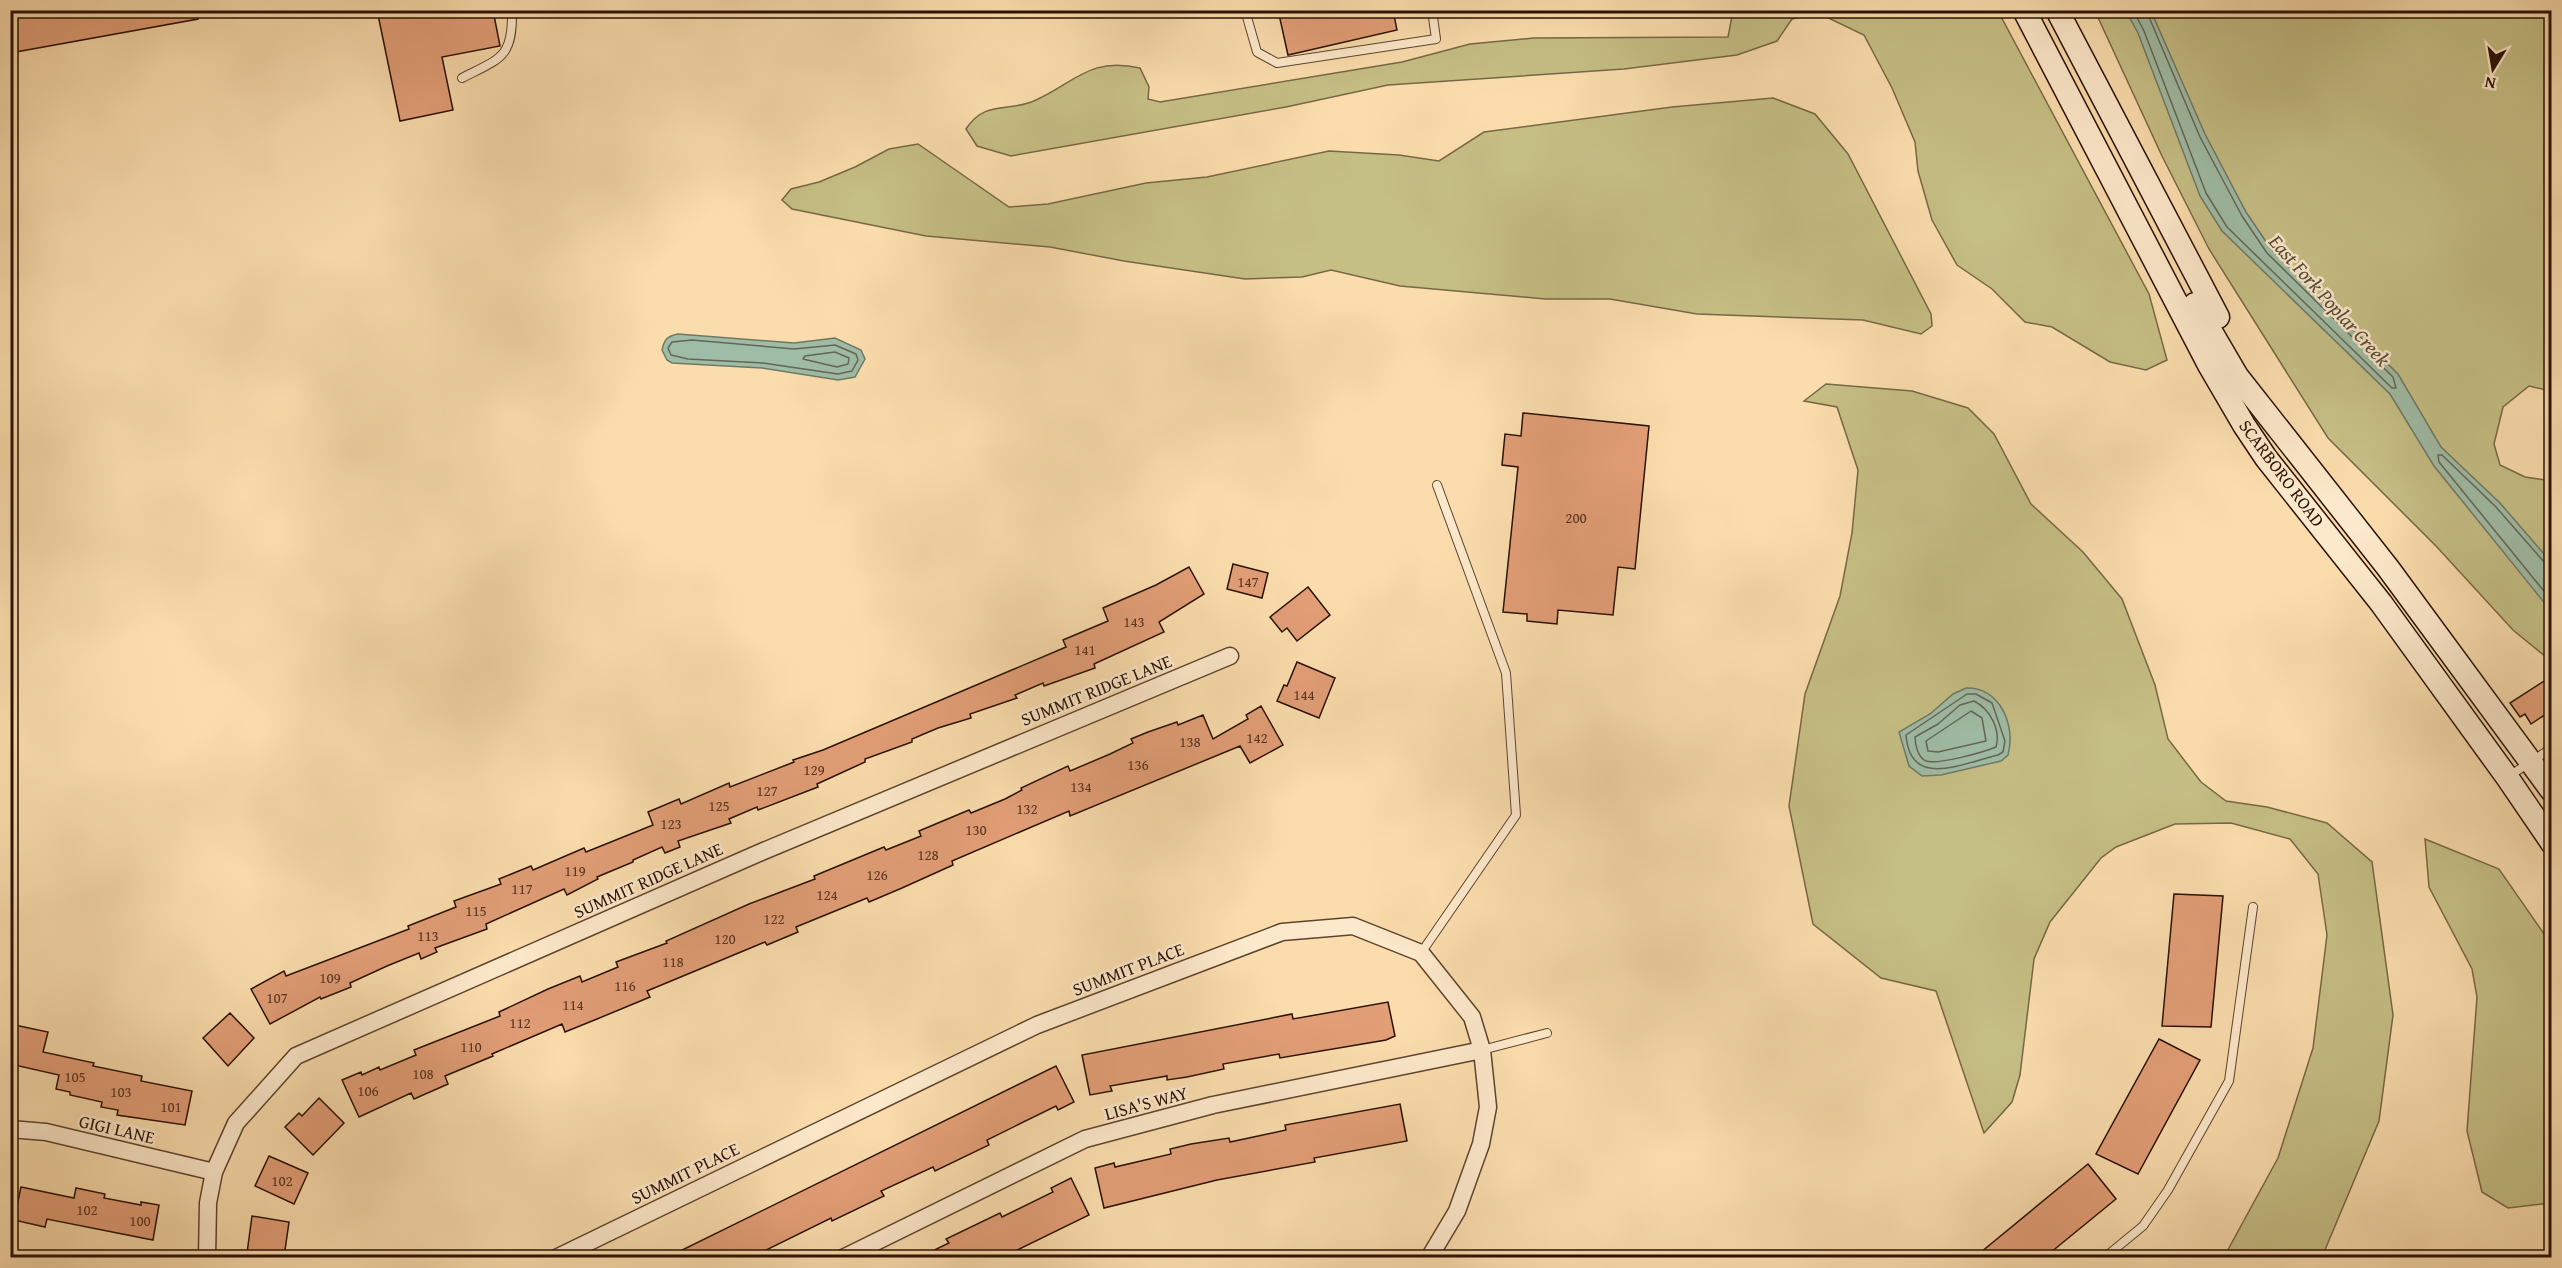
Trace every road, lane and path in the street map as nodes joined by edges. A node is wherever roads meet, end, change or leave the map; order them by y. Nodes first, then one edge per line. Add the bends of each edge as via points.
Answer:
1 (512, 10) edge
2 (1245, 10) edge
3 (1432, 10) edge
4 (2024, 10) edge
5 (2041, 10) edge
6 (2057, 10) edge
7 (462, 78) dead end
8 (2313, 471) junction
9 (1437, 485) dead end
10 (1230, 656) dead end
11 (2552, 748) edge
12 (2531, 762) junction
13 (2507, 777) junction
14 (2552, 791) edge
15 (2552, 843) edge
16 (2253, 907) dead end
17 (1421, 953) junction
18 (1547, 1033) dead end
19 (1482, 1050) junction
20 (10, 1128) edge
21 (214, 1172) junction
22 (207, 1257) edge
23 (556, 1257) edge
24 (843, 1257) edge
25 (1429, 1257) edge
26 (2104, 1257) edge

1 - 7 lane via 511,42 505,52 496,61
2 - 3 lane via 1257,52 1277,63 1290,63 1436,39
4 - 13 main road, SCARBORO ROAD via 2244,425 2381,603
5 - 8 main road, SCARBORO ROAD via 2209,330 2250,395
6 - 8 main road via 2240,356
8 - 12 main road, SCARBORO ROAD
9 - 17 lane via 1506,673 1516,815
10 - 21 street, SUMMIT RIDGE LANE via 770,849 296,1056 236,1123
11 - 12 lane
12 - 13 lane
12 - 14 main road, SCARBORO ROAD
13 - 15 main road, SCARBORO ROAD
16 - 26 lane via 2229,1081 2156,1208 2143,1226
17 - 19 street, SUMMIT PLACE via 1472,1017
17 - 23 street, SUMMIT PLACE via 1353,926 1282,932 1037,1025
18 - 19 lane
19 - 24 street, LISA'S WAY via 1213,1105 1085,1139
19 - 25 street, SUMMIT PLACE via 1488,1107 1481,1144 1457,1211
20 - 21 street, GIGI LANE via 46,1132
21 - 22 street, SUMMIT RIDGE LANE via 208,1203

